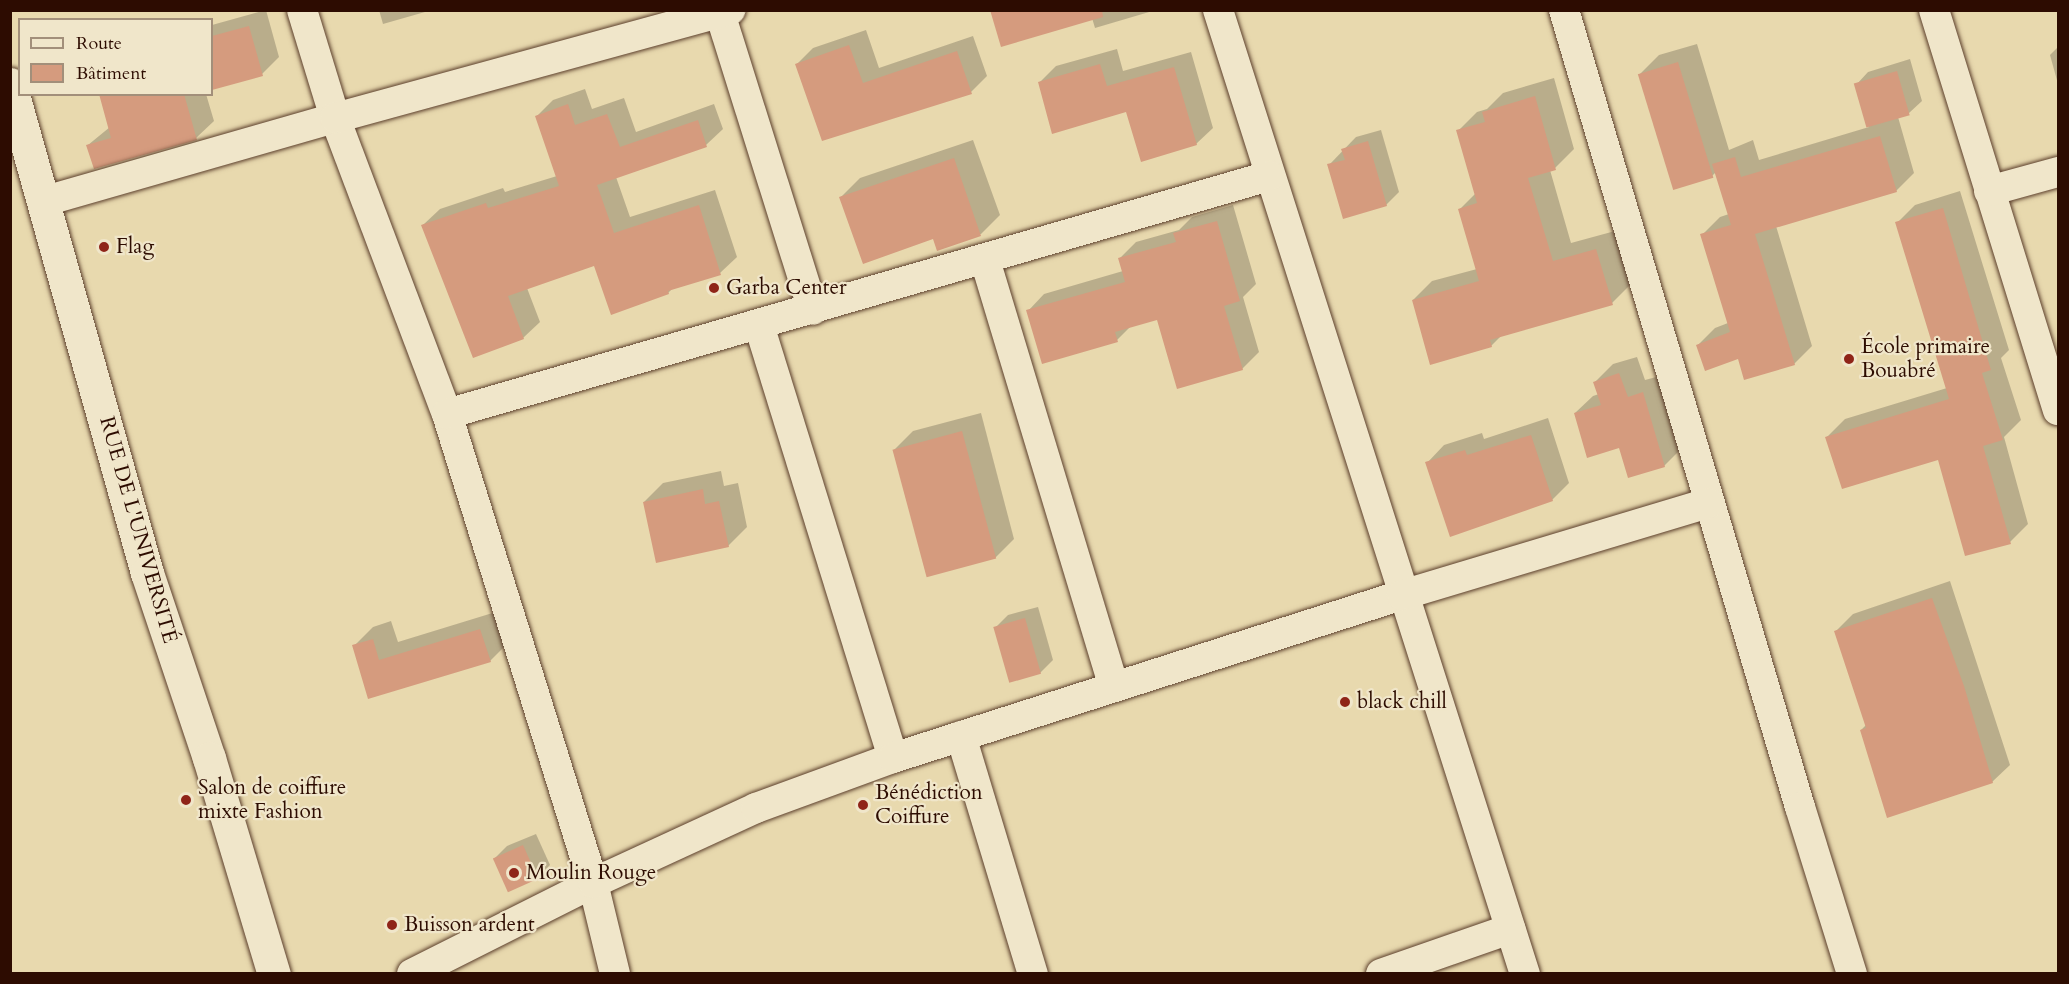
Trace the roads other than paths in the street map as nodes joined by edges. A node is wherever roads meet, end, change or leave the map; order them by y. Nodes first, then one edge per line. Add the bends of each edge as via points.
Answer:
1 (302, 10) edge
2 (1218, 10) edge
3 (1564, 10) edge
4 (1934, 10) edge
5 (723, 12) edge
6 (10, 84) edge
7 (335, 118) junction
8 (2058, 172) edge
9 (1269, 176) junction
10 (1989, 191) junction
11 (45, 201) junction
12 (985, 260) junction
13 (813, 310) junction
14 (759, 325) junction
15 (2058, 410) edge
16 (447, 414) junction
17 (1709, 504) junction
18 (1402, 595) junction
19 (1113, 687) junction
20 (961, 736) junction
21 (893, 758) junction
22 (593, 883) junction
23 (1510, 929) junction
24 (274, 974) edge
25 (412, 974) edge
26 (615, 974) edge
27 (1033, 974) edge
28 (1381, 974) edge
29 (1525, 974) edge
30 (1852, 974) edge

1 - 7 street
2 - 9 street
3 - 17 street
4 - 10 street
5 - 7 street
5 - 13 street
6 - 11 street, RUE DE L'UNIVERSITÉ
7 - 11 street
7 - 16 street
8 - 10 street
9 - 12 street
9 - 18 street
10 - 15 street
11 - 24 street, RUE DE L'UNIVERSITÉ via 147,573 209,758
12 - 13 street
12 - 19 street
13 - 14 street
14 - 16 street
14 - 21 street
16 - 22 street
17 - 18 street
17 - 30 street
18 - 19 street
18 - 23 street
19 - 20 street
20 - 21 street
20 - 27 street
21 - 22 street via 756,808
22 - 25 street
22 - 26 street
23 - 28 street
23 - 29 street

